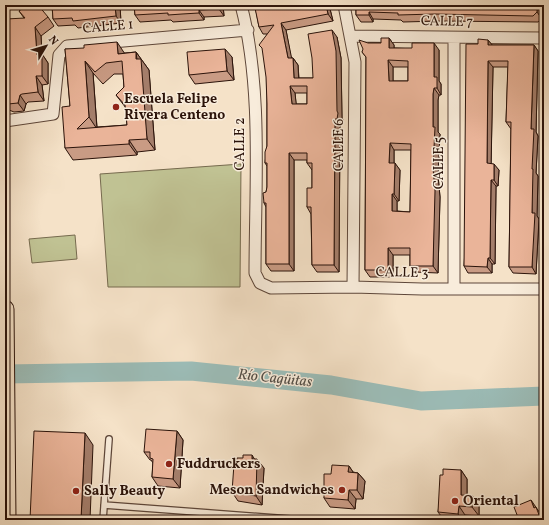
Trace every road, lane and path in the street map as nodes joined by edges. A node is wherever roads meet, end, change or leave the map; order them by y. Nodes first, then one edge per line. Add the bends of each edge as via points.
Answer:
1 (241, 5) edge
2 (344, 5) edge
3 (248, 30) junction
4 (350, 36) junction
5 (454, 38) junction
6 (544, 38) edge
7 (5, 121) edge
8 (260, 283) joint
9 (353, 287) junction
10 (454, 288) junction
11 (544, 289) edge
12 (5, 309) edge
13 (6, 424) edge
14 (109, 439) dead end
15 (104, 505) junction
16 (7, 520) edge
17 (103, 520) edge
18 (304, 520) edge

1 - 3 street, CALLE 2
2 - 4 street, CALLE 6
3 - 7 street, CALLE 1 via 67,46 59,55 53,114
3 - 8 street, CALLE 2 via 255,100 255,273
4 - 5 street, CALLE 7
4 - 9 street, CALLE 6 via 355,62
5 - 6 street, CALLE 7
5 - 10 street, CALLE 5
8 - 9 street, CALLE 3 via 271,288
9 - 10 street, CALLE 3
10 - 11 street, CALLE 3
12 - 13 main road
13 - 16 main road
14 - 15 lane
15 - 17 lane
15 - 18 lane

